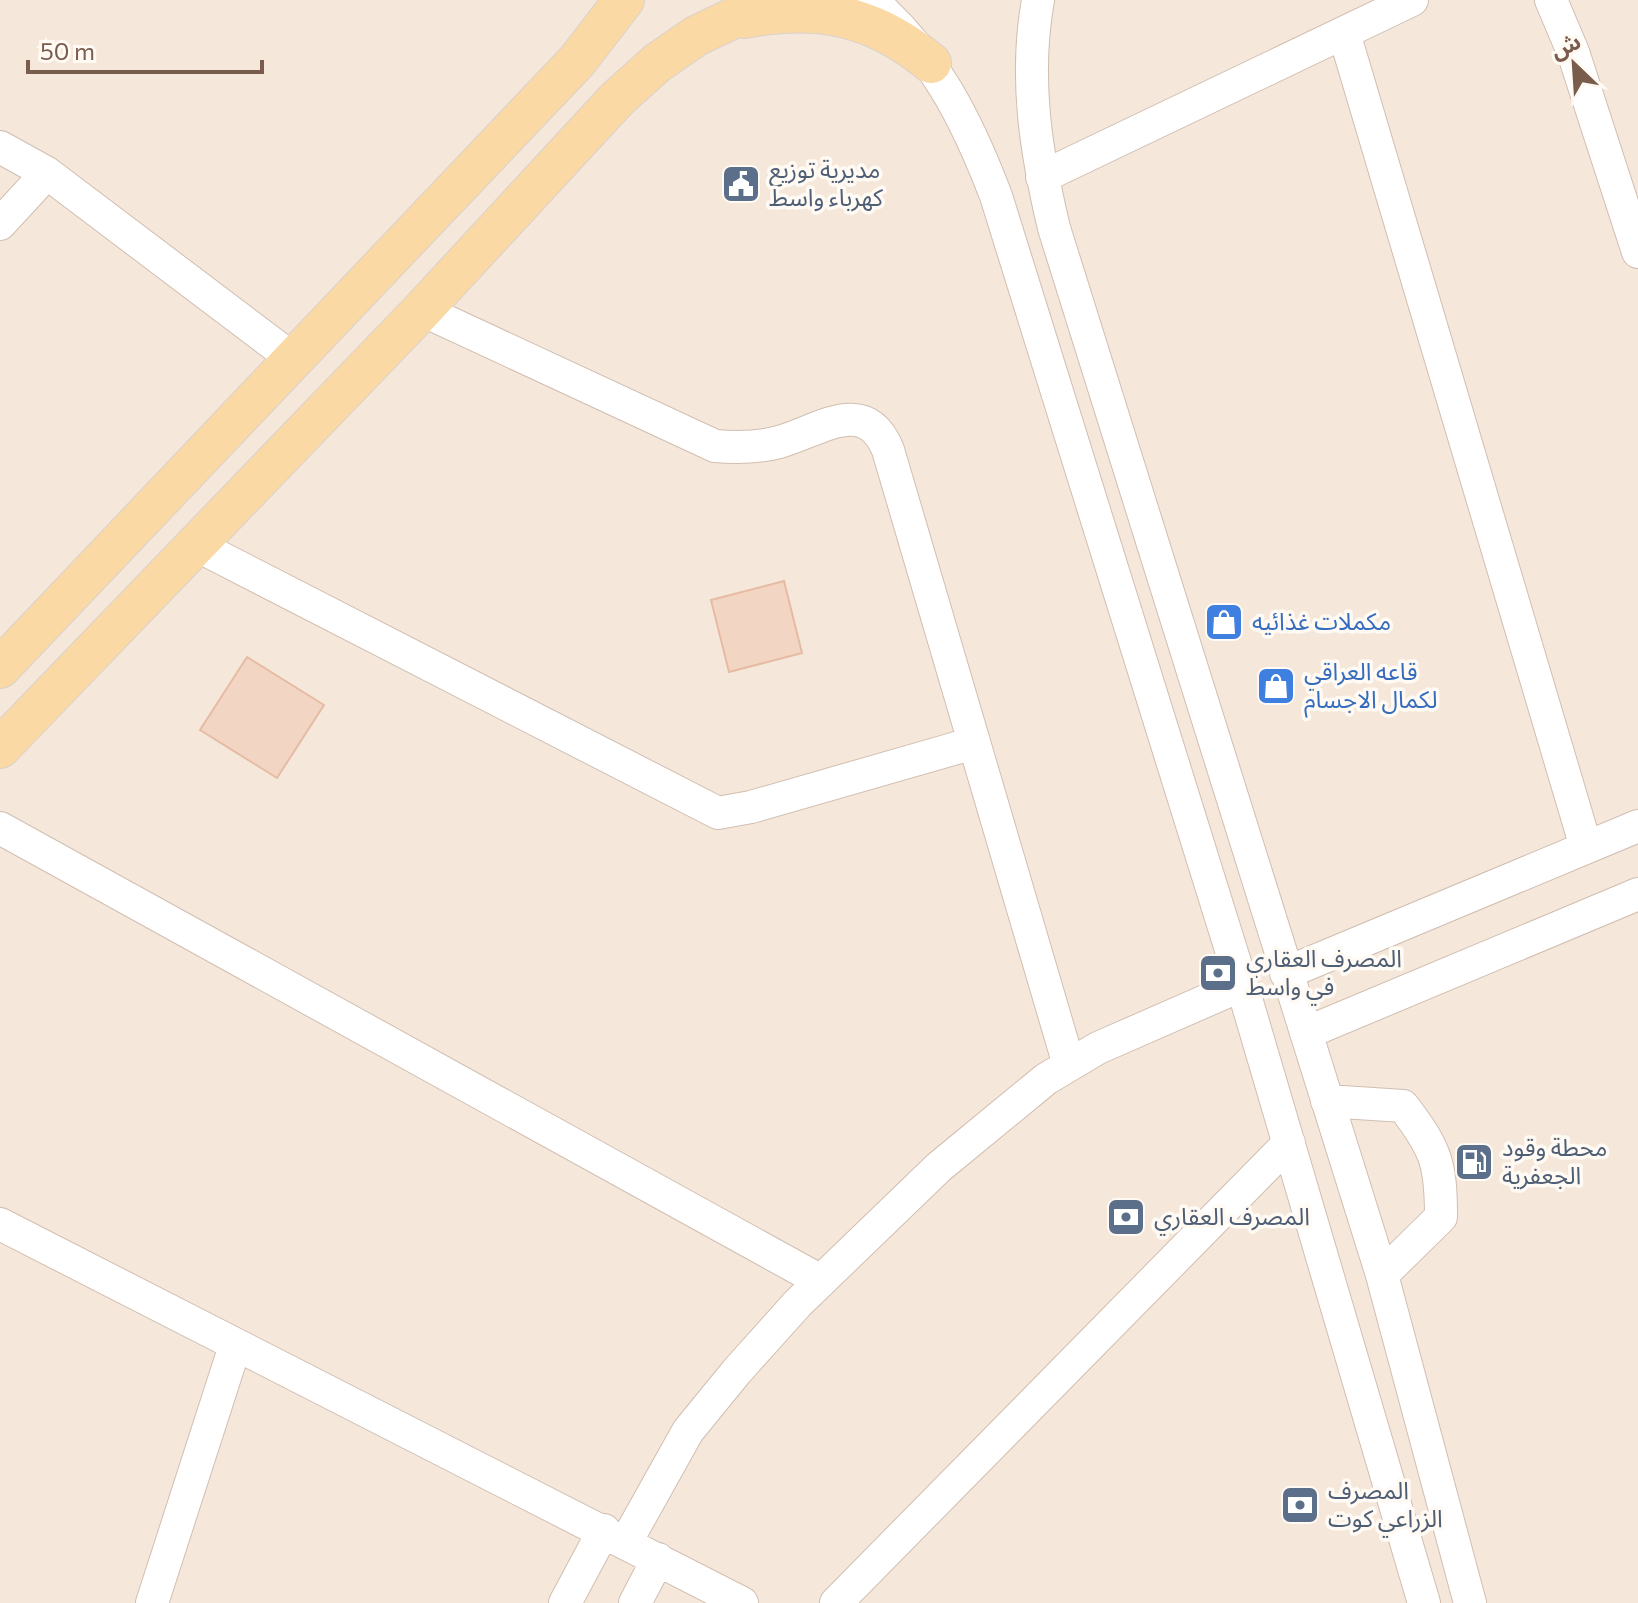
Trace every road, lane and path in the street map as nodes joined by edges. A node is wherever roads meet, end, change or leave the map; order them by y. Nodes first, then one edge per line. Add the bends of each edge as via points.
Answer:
1 (624, 0) edge
2 (771, 0) edge
3 (871, 0) edge
4 (1038, 0) edge
5 (1412, 0) edge
6 (1551, 0) edge
7 (1344, 33) junction
8 (696, 36) junction
9 (931, 63) junction
10 (0, 147) edge
11 (47, 173) junction
12 (1042, 177) junction
13 (0, 224) edge
14 (1638, 252) edge
15 (422, 310) junction
16 (293, 359) junction
17 (196, 545) junction
18 (10, 658) edge
19 (62, 683) junction
20 (974, 743) junction
21 (0, 748) edge
22 (1638, 826) edge
23 (0, 828) edge
24 (1586, 847) junction
25 (1638, 894) edge
26 (1286, 973) junction
27 (1242, 985) junction
28 (1306, 1033) junction
29 (1069, 1065) junction
30 (1327, 1101) junction
31 (1289, 1143) junction
32 (0, 1224) edge
33 (1382, 1275) junction
34 (821, 1281) junction
35 (235, 1346) junction
36 (615, 1536) junction
37 (658, 1559) junction
38 (152, 1603) edge
39 (565, 1603) edge
40 (635, 1603) edge
41 (742, 1603) edge
42 (836, 1603) edge
43 (1424, 1603) edge
44 (1470, 1603) edge

1 - 16 main road via 577,61
2 - 8 main road
3 - 9 street
4 - 12 street via 1031,84
5 - 7 street
6 - 14 street via 1578,65
7 - 12 street
7 - 24 street
8 - 9 main road via 745,18 787,11 830,14 901,38
8 - 15 main road via 617,99
9 - 27 street via 962,115 996,196
10 - 11 street
11 - 13 street
11 - 16 street
12 - 26 street
15 - 17 main road
15 - 20 street via 715,446 779,442 846,419 875,429 888,450
16 - 18 main road
17 - 19 main road
17 - 20 street via 718,813
18 - 19 main road
19 - 21 main road
20 - 29 street
22 - 24 street
23 - 34 street
24 - 26 street
25 - 28 street
26 - 28 street
27 - 29 street
27 - 31 street
28 - 30 street
29 - 34 street via 939,1167
30 - 33 street
30 - 33 street via 1403,1106 1430,1142 1441,1178 1441,1217
31 - 42 street
31 - 43 street
32 - 35 street
33 - 44 street
34 - 36 street via 688,1431
35 - 36 street
35 - 38 street
36 - 37 street
36 - 39 street
37 - 40 street
37 - 41 street

